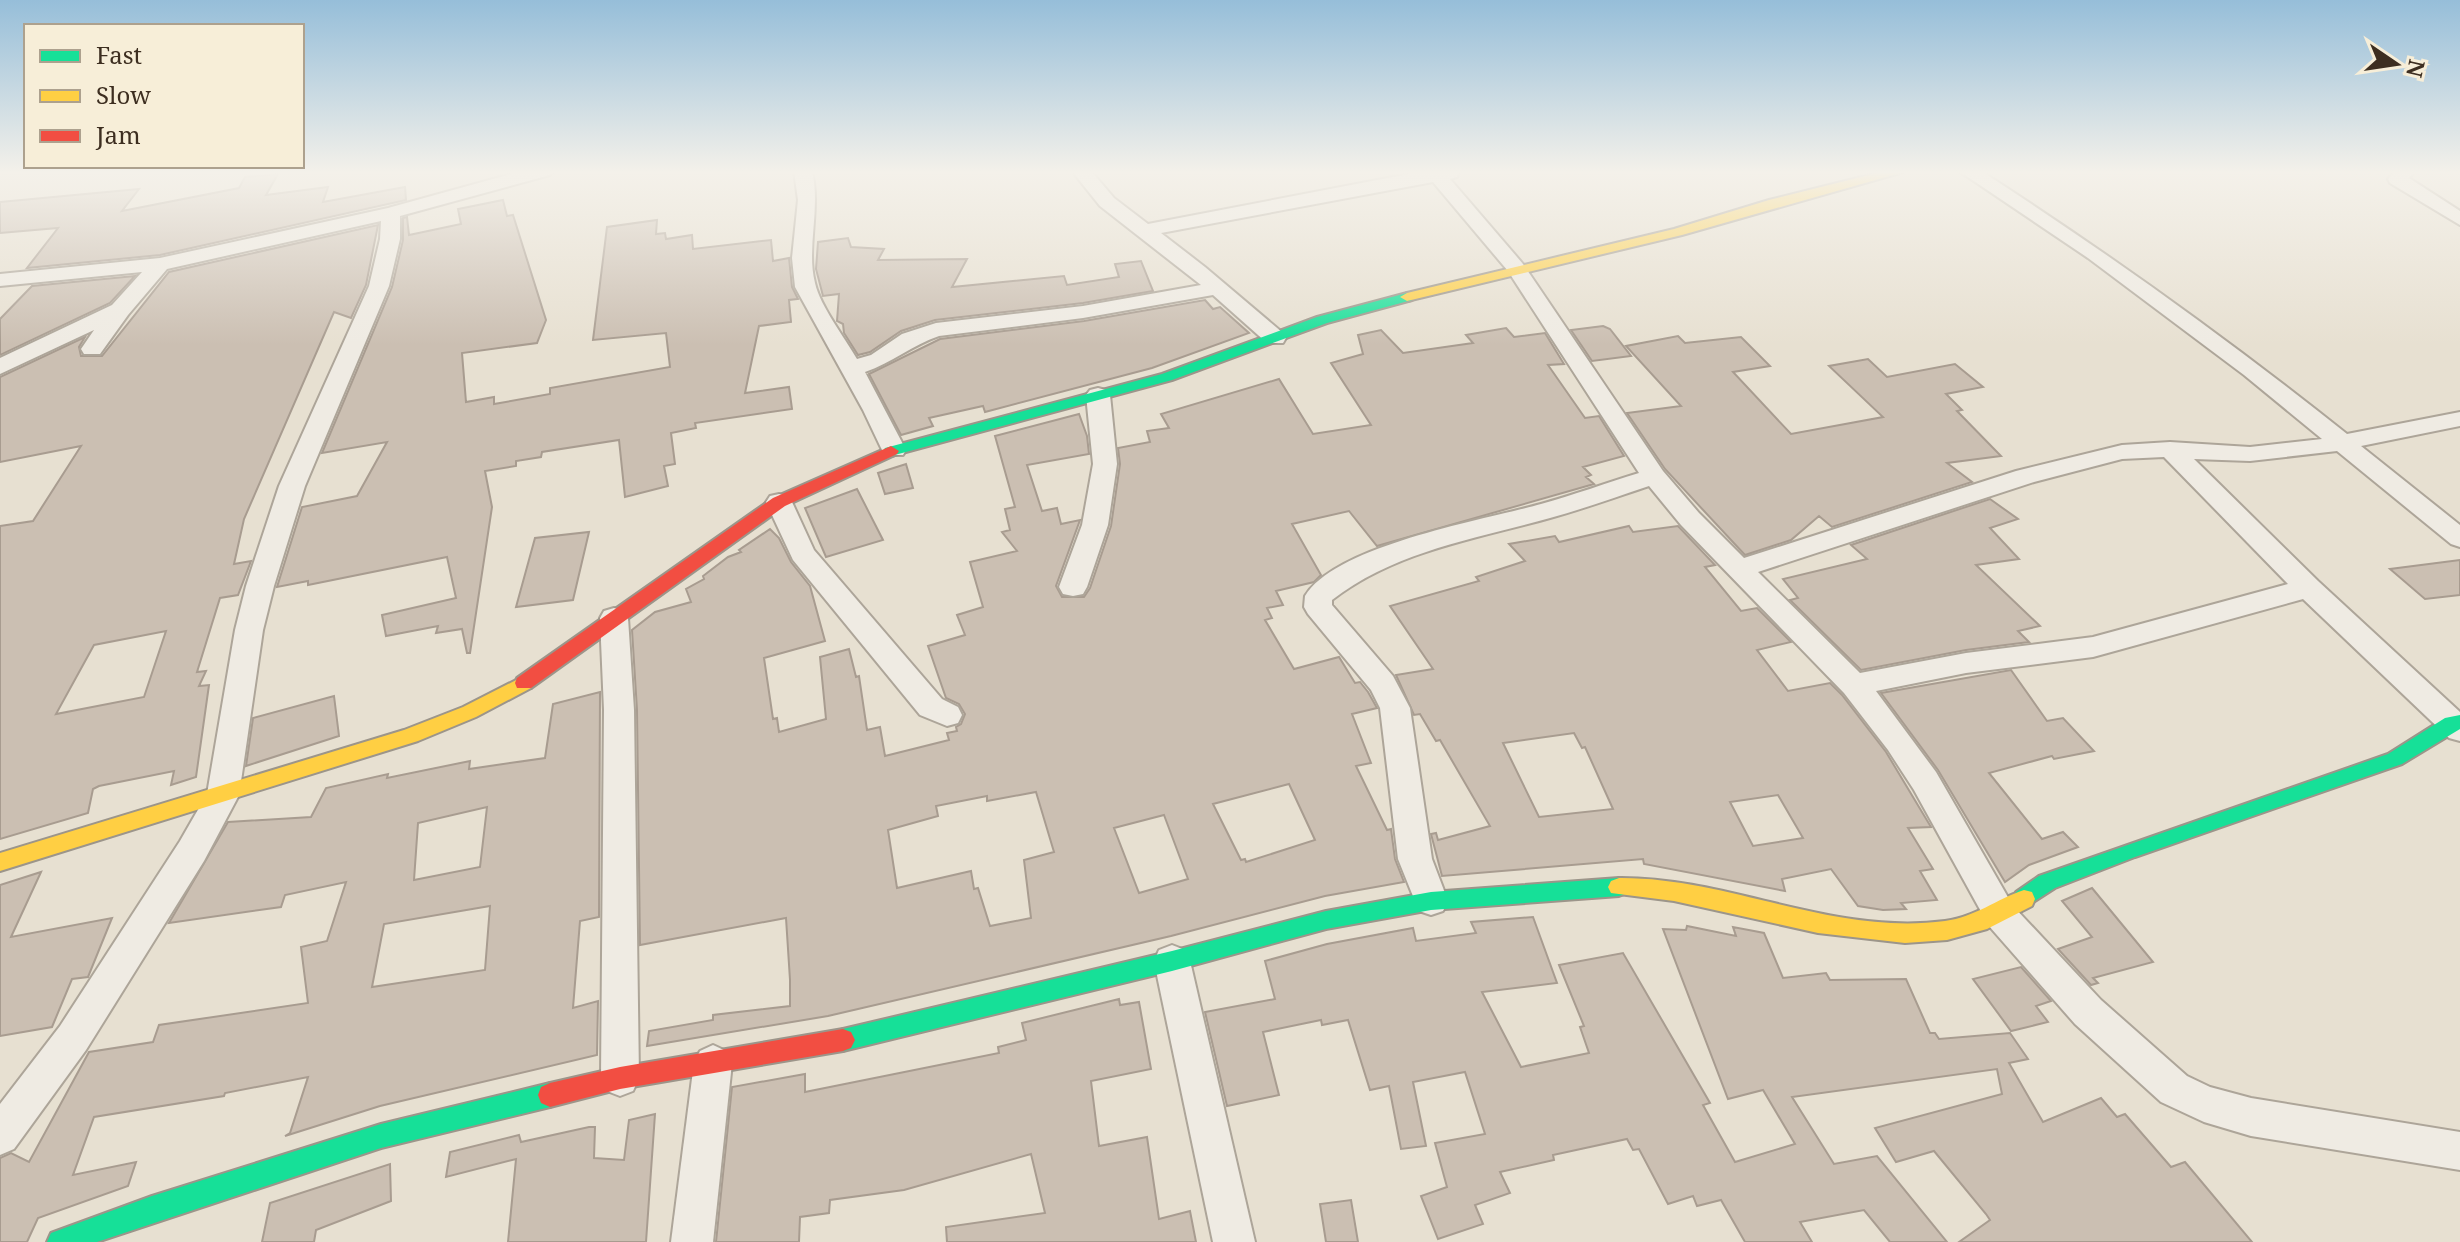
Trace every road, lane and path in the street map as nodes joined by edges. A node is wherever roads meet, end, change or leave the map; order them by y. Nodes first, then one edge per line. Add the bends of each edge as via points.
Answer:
1 (319, 229) edge
2 (390, 229) edge
3 (804, 229) edge
4 (1139, 229) edge
5 (1152, 229) edge
6 (1486, 229) edge
7 (1685, 229) edge
8 (2057, 229) edge
9 (1141, 231) junction
10 (160, 264) junction
11 (1516, 268) junction
12 (0, 280) edge
13 (1217, 288) junction
14 (120, 310) junction
15 (1275, 338) junction
16 (92, 349) dead end
17 (0, 367) edge
18 (850, 369) junction
19 (1098, 395) junction
20 (2460, 419) edge
21 (2342, 444) junction
22 (2170, 449) junction
23 (894, 450) junction
24 (1654, 476) junction
25 (779, 502) junction
26 (2460, 538) edge
27 (1738, 569) junction
28 (1073, 587) dead end
29 (2308, 588) junction
30 (614, 618) junction
31 (1854, 685) junction
32 (947, 715) dead end
33 (2457, 725) edge
34 (223, 795) junction
35 (0, 862) edge
36 (1431, 901) junction
37 (2001, 916) junction
38 (1172, 961) junction
39 (713, 1063) junction
40 (620, 1078) junction
41 (0, 1136) edge
42 (2460, 1151) edge
43 (60, 1242) edge
44 (692, 1242) edge
45 (1234, 1242) edge

1 - 10 street
2 - 34 street via 379,286 292,486 267,559 249,630
3 - 18 street via 800,268 805,287
4 - 9 street
5 - 9 street
6 - 11 street
7 - 11 street
8 - 21 street via 2252,370
9 - 13 street
10 - 12 street
10 - 14 street
11 - 15 street via 1322,320
11 - 24 street
13 - 15 street
13 - 18 street via 936,330
14 - 16 street
14 - 17 street
15 - 19 street via 1212,363
18 - 23 street
19 - 23 street
19 - 28 street via 1105,464 1095,525
20 - 21 street
21 - 22 street via 2251,454
21 - 26 street
22 - 27 street via 2126,451 2051,468
22 - 29 street
23 - 25 street
24 - 27 street
24 - 36 street via 1397,553 1319,596 1318,607 1383,684 1395,708 1415,859
25 - 30 street
25 - 32 street via 802,554 931,707
27 - 31 street
29 - 31 street via 2093,647 1966,663
29 - 33 street
30 - 34 street via 505,695 448,720
30 - 40 street
31 - 37 street via 1925,781
33 - 37 street via 2395,759 2047,882
34 - 35 street
34 - 41 street via 73,1038
36 - 37 street via 1639,886 1883,934 1940,931
36 - 38 street via 1326,920
37 - 42 street via 2088,1012 2174,1089 2251,1117
38 - 39 street via 829,1043
38 - 45 street
39 - 40 street
39 - 44 street
40 - 43 street via 381,1136

